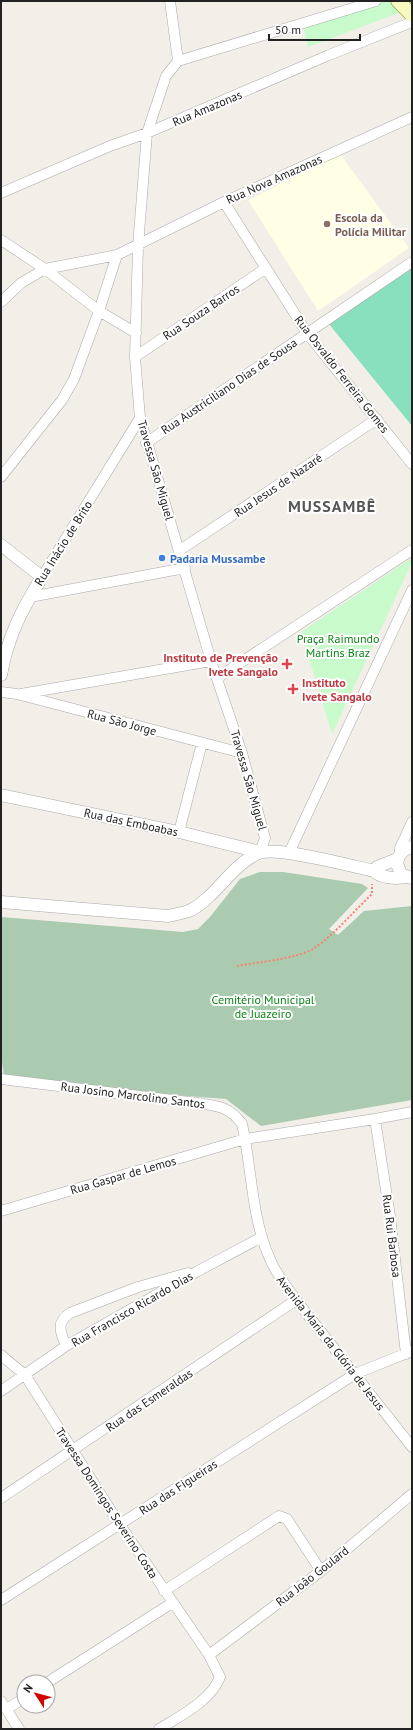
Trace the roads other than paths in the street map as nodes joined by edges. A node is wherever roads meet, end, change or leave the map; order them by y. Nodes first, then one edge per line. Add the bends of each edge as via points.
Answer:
1 (170, 1) edge
2 (376, 1) edge
3 (398, 1) edge
4 (412, 15) edge
5 (412, 22) edge
6 (178, 61) junction
7 (412, 117) edge
8 (147, 134) junction
9 (1, 193) edge
10 (224, 202) junction
11 (1, 240) edge
12 (138, 246) junction
13 (117, 255) junction
14 (412, 262) edge
15 (266, 268) junction
16 (45, 269) junction
17 (1, 302) edge
18 (99, 311) junction
19 (136, 333) junction
20 (307, 333) junction
21 (135, 356) junction
22 (140, 418) junction
23 (377, 419) junction
24 (146, 443) junction
25 (412, 464) edge
26 (1, 477) edge
27 (1, 545) edge
28 (180, 550) junction
29 (412, 550) edge
30 (185, 568) junction
31 (42, 576) junction
32 (412, 590) edge
33 (30, 597) junction
34 (211, 661) junction
35 (1, 675) edge
36 (217, 678) junction
37 (1, 692) edge
38 (18, 694) junction
39 (202, 743) junction
40 (242, 753) junction
41 (1, 795) edge
42 (412, 822) edge
43 (179, 832) junction
44 (412, 847) edge
45 (260, 852) junction
46 (289, 853) junction
47 (398, 856) junction
48 (374, 871) junction
49 (409, 877) edge
50 (1, 902) edge
51 (1, 1079) edge
52 (412, 1112) edge
53 (375, 1119) junction
54 (245, 1139) junction
55 (1, 1211) edge
56 (262, 1237) junction
57 (198, 1271) junction
58 (296, 1300) junction
59 (66, 1346) junction
60 (409, 1353) edge
61 (1, 1355) edge
62 (355, 1374) junction
63 (25, 1375) junction
64 (1, 1391) edge
65 (412, 1447) edge
66 (73, 1451) junction
67 (412, 1494) edge
68 (1, 1498) edge
69 (120, 1525) junction
70 (321, 1570) junction
71 (164, 1591) junction
72 (1, 1600) edge
73 (172, 1603) junction
74 (209, 1656) junction
75 (56, 1677) edge
76 (16, 1701) edge
77 (4, 1705) edge
78 (19, 1729) edge
79 (160, 1729) edge

1 - 6 street
2 - 6 street
3 - 4 main road
5 - 8 street, Rua Amazonas
6 - 8 street, Travessa São Miguel via 166,76
7 - 10 street, Rua Nova Amazonas
8 - 9 street, Rua Amazonas via 110,146
8 - 12 street, Travessa São Miguel
10 - 12 street, Rua Nova Amazonas
10 - 15 street, Rua Osvaldo Ferreira Gomes
11 - 16 street
12 - 13 street, Rua Nova Amazonas
12 - 19 street, Travessa São Miguel
13 - 16 street, Rua Nova Amazonas
13 - 18 street
14 - 20 street, Rua Austriciliano Dias de Sousa
15 - 20 street, Rua Osvaldo Ferreira Gomes
15 - 21 street, Rua Souza Barros
16 - 17 street, Rua Nova Amazonas via 21,283
16 - 18 street
18 - 19 street
18 - 26 street via 74,379 62,400
19 - 21 street, Travessa São Miguel
20 - 23 street, Rua Osvaldo Ferreira Gomes
20 - 24 street, Rua Austriciliano Dias de Sousa
21 - 22 street, Travessa São Miguel
22 - 24 street, Travessa São Miguel
22 - 31 street, Rua Inácio de Brito
23 - 25 street, Rua Osvaldo Ferreira Gomes
23 - 28 street, Rua Jesus de Nazaré
24 - 28 street, Travessa São Miguel
27 - 31 street
28 - 30 street, Travessa São Miguel
29 - 36 street
30 - 33 street
30 - 34 street, Travessa São Miguel
31 - 33 street, Rua Inácio de Brito
32 - 46 street
33 - 35 street, Rua Inácio de Brito via 9,642
34 - 36 street, Travessa São Miguel
34 - 38 street
36 - 40 street, Travessa São Miguel
37 - 38 street, Rua São Jorge
38 - 39 street, Rua São Jorge
39 - 40 street, Rua São Jorge
39 - 43 street
40 - 45 street, Travessa São Miguel via 266,838
41 - 43 street, Rua das Emboabas
42 - 47 street
43 - 45 street, Rua das Emboabas
44 - 47 street via 403,850
45 - 46 street, Rua das Emboabas
45 - 50 street via 240,866 191,910 168,916
46 - 48 street, Rua das Emboabas
47 - 48 street
47 - 49 street via 398,869
48 - 49 street, Rua das Emboabas via 376,874 399,878
51 - 54 street, Rua Josino Marcolino Santos via 224,1107 242,1124
52 - 53 street, Rua Gaspar de Lemos
53 - 54 street, Rua Gaspar de Lemos
53 - 60 street, Rua Rui Barbosa
54 - 55 street, Rua Gaspar de Lemos
54 - 56 street, Avenida Maria da Glória de Jesus
56 - 57 street, Rua Francisco Ricardo Dias
56 - 58 street, Avenida Maria da Glória de Jesus via 270,1261
57 - 59 street, Rua Francisco Ricardo Dias
57 - 59 street, Rua Francisco Ricardo Dias via 138,1287 70,1313 61,1323
58 - 62 street, Avenida Maria da Glória de Jesus
58 - 66 street, Rua das Esmeraldas
59 - 63 street, Rua Francisco Ricardo Dias
60 - 62 street, Rua das Figueiras
61 - 63 street, Travessa Domingos Severino Costa
62 - 65 street, Avenida Maria da Glória de Jesus
62 - 69 street, Rua das Figueiras
63 - 64 street, Rua Francisco Ricardo Dias
63 - 66 street, Travessa Domingos Severino Costa
66 - 68 street, Rua das Esmeraldas
66 - 69 street, Travessa Domingos Severino Costa
67 - 70 street, Rua João Goulard
69 - 71 street, Travessa Domingos Severino Costa
69 - 72 street, Rua das Figueiras
70 - 71 street via 287,1518 279,1516
70 - 74 street, Rua João Goulard
71 - 73 street, Travessa Domingos Severino Costa
73 - 74 street, Travessa Domingos Severino Costa
73 - 75 street
74 - 79 street, Travessa Domingos Severino Costa via 220,1676 215,1686 199,1704
76 - 77 street
77 - 78 street

